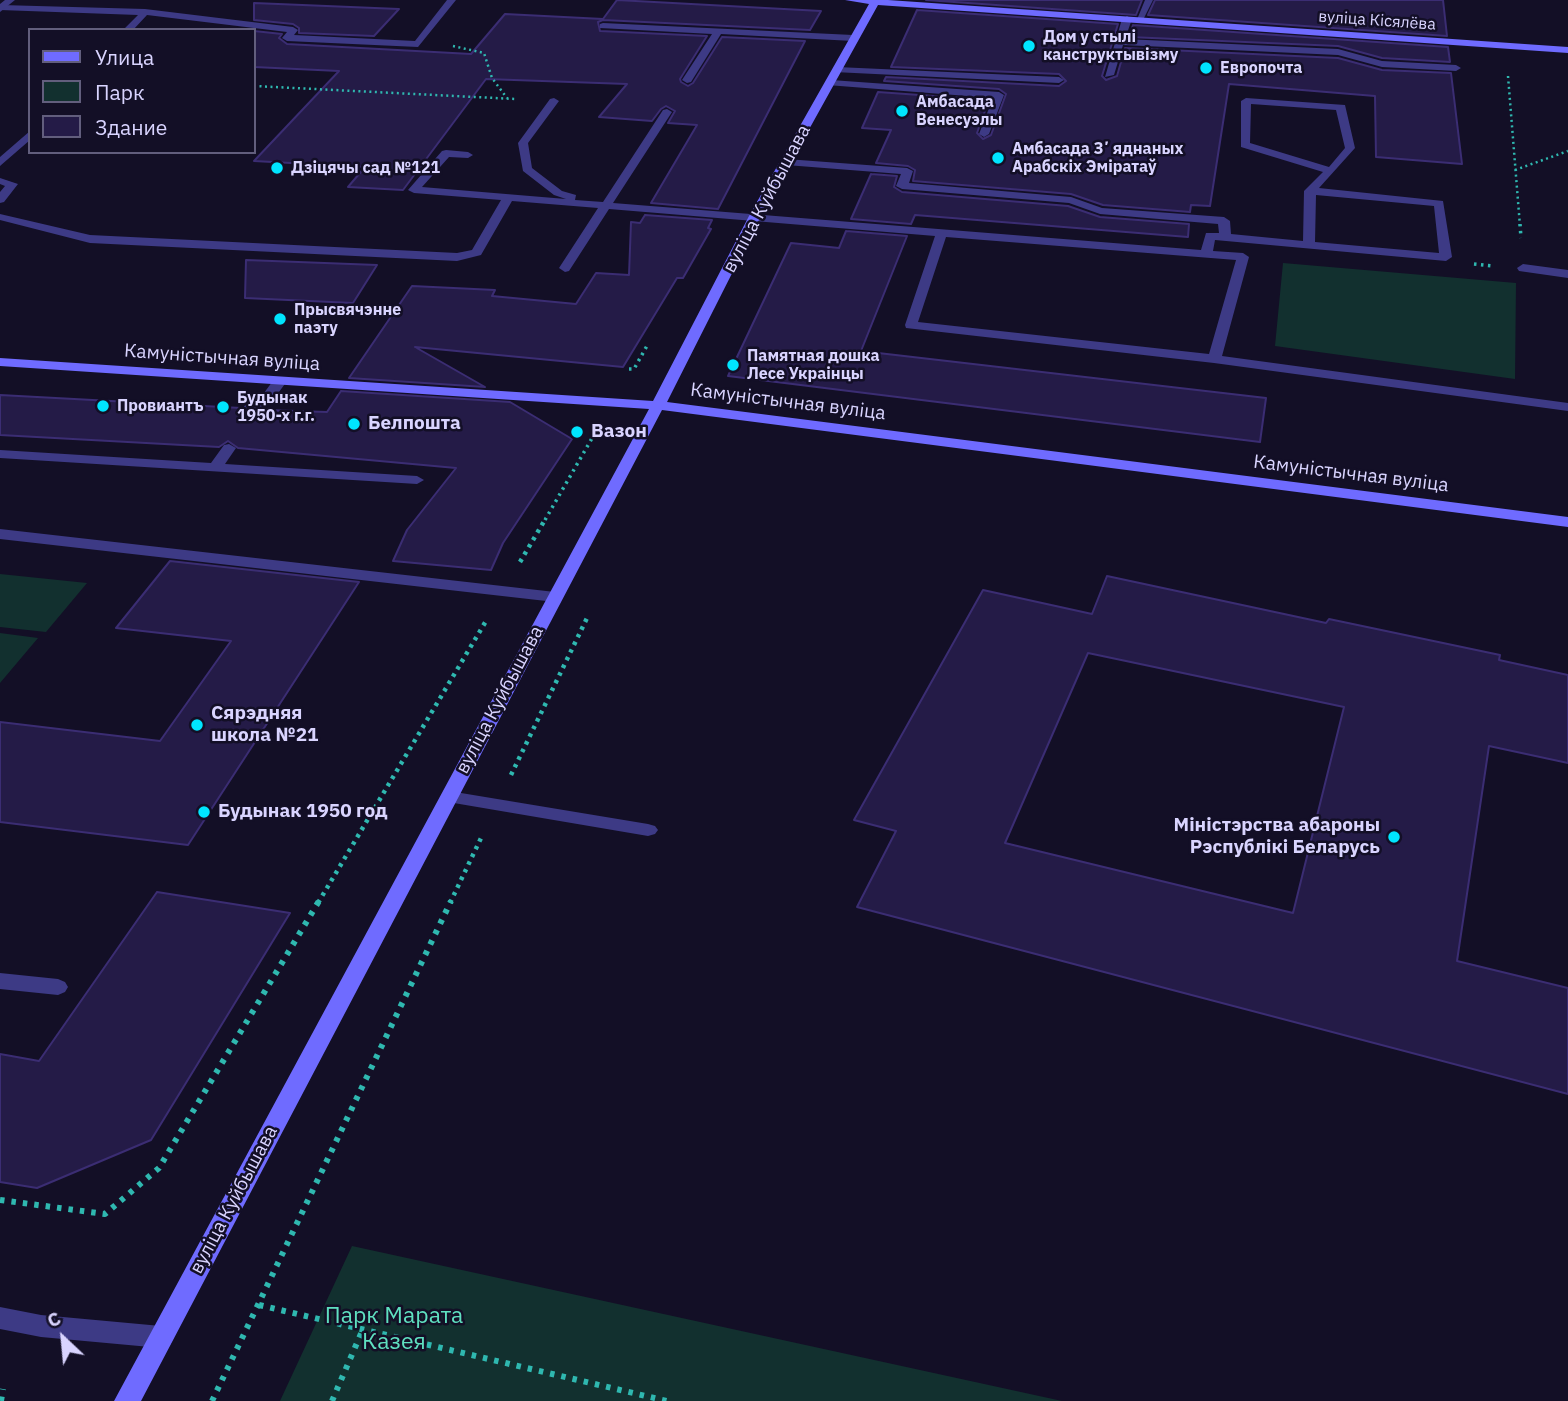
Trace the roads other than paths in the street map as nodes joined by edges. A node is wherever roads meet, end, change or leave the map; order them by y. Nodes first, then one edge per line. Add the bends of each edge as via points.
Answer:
1 (10, 0) edge
2 (452, 0) edge
3 (849, 0) edge
4 (1149, 0) edge
5 (875, 1) edge
6 (1, 8) edge
7 (145, 12) junction
8 (1127, 19) junction
9 (1139, 20) junction
10 (603, 26) dead end
11 (130, 28) edge
12 (718, 32) junction
13 (853, 37) junction
14 (1120, 41) junction
15 (1568, 50) edge
16 (1456, 68) dead end
17 (837, 71) junction
18 (1109, 75) dead end
19 (687, 80) dead end
20 (1059, 80) dead end
21 (831, 83) junction
22 (554, 101) road end
23 (667, 112) dead end
24 (984, 134) dead end
25 (28, 136) edge
26 (468, 155) dead end
27 (786, 162) junction
28 (0, 163) edge
29 (1331, 170) junction
30 (0, 181) edge
31 (1310, 191) junction
32 (509, 197) junction
33 (0, 200) edge
34 (606, 205) junction
35 (755, 216) junction
36 (0, 217) edge
37 (942, 232) junction
38 (1225, 237) junction
39 (1310, 245) junction
40 (1206, 254) junction
41 (565, 268) dead end
42 (1523, 268) dead end
43 (1568, 274) edge
44 (1214, 359) junction
45 (0, 362) edge
46 (280, 381) junction
47 (658, 405) junction
48 (1568, 407) edge
49 (249, 409) dead end
50 (229, 448) dead end
51 (0, 454) edge
52 (215, 467) junction
53 (417, 480) dead end
54 (1568, 522) edge
55 (0, 534) edge
56 (555, 597) junction
57 (449, 797) junction
58 (648, 830) dead end
59 (0, 981) edge
60 (58, 987) dead end
61 (0, 1318) edge
62 (161, 1337) junction
63 (127, 1401) edge

1 - 6 street
2 - 7 street via 418,44 287,38 293,30
3 - 5 street, вуліца Кісялёва
4 - 9 street
5 - 8 street, вуліца Кісялёва
5 - 13 street, вуліца Куйбышава
6 - 7 street
7 - 11 street
8 - 9 street, вуліца Кісялёва
8 - 14 street
9 - 15 street, вуліца Кісялёва
10 - 12 street
12 - 13 street
12 - 19 street
13 - 17 street, вуліца Куйбышава
14 - 16 street via 1338,52 1382,64
14 - 18 street
17 - 20 street
17 - 21 street, вуліца Куйбышава
21 - 24 street via 999,95
21 - 27 street, вуліца Куйбышава
22 - 34 street via 523,144 527,169 558,193
23 - 34 street
25 - 28 street
26 - 32 street via 446,153 414,190
27 - 35 street, вуліца Куйбышава
27 - 38 street via 907,171 902,186 1071,200 1100,211 1224,221
29 - 29 street via 1350,148 1341,107 1246,101 1245,145
29 - 31 street
30 - 33 street via 12,184
31 - 39 street
31 - 39 street via 1439,203 1446,257
32 - 34 street
32 - 36 street via 477,252 457,257 90,239
34 - 35 street
34 - 41 street
35 - 37 street
35 - 47 street, вуліца Куйбышава
37 - 40 street
37 - 44 street via 911,325
38 - 39 street
38 - 40 street via 1210,236
40 - 44 street via 1243,257
42 - 43 street
44 - 48 street
45 - 46 street, Камуністычная вуліца
46 - 47 street, Камуністычная вуліца
46 - 49 street via 266,400
47 - 54 street, Камуністычная вуліца
47 - 56 street, вуліца Куйбышава
50 - 52 street
51 - 52 street
52 - 53 street
55 - 56 street
56 - 57 street, вуліца Куйбышава
57 - 58 street
57 - 62 street, вуліца Куйбышава
59 - 60 street
61 - 62 street
62 - 63 street, вуліца Куйбышава

